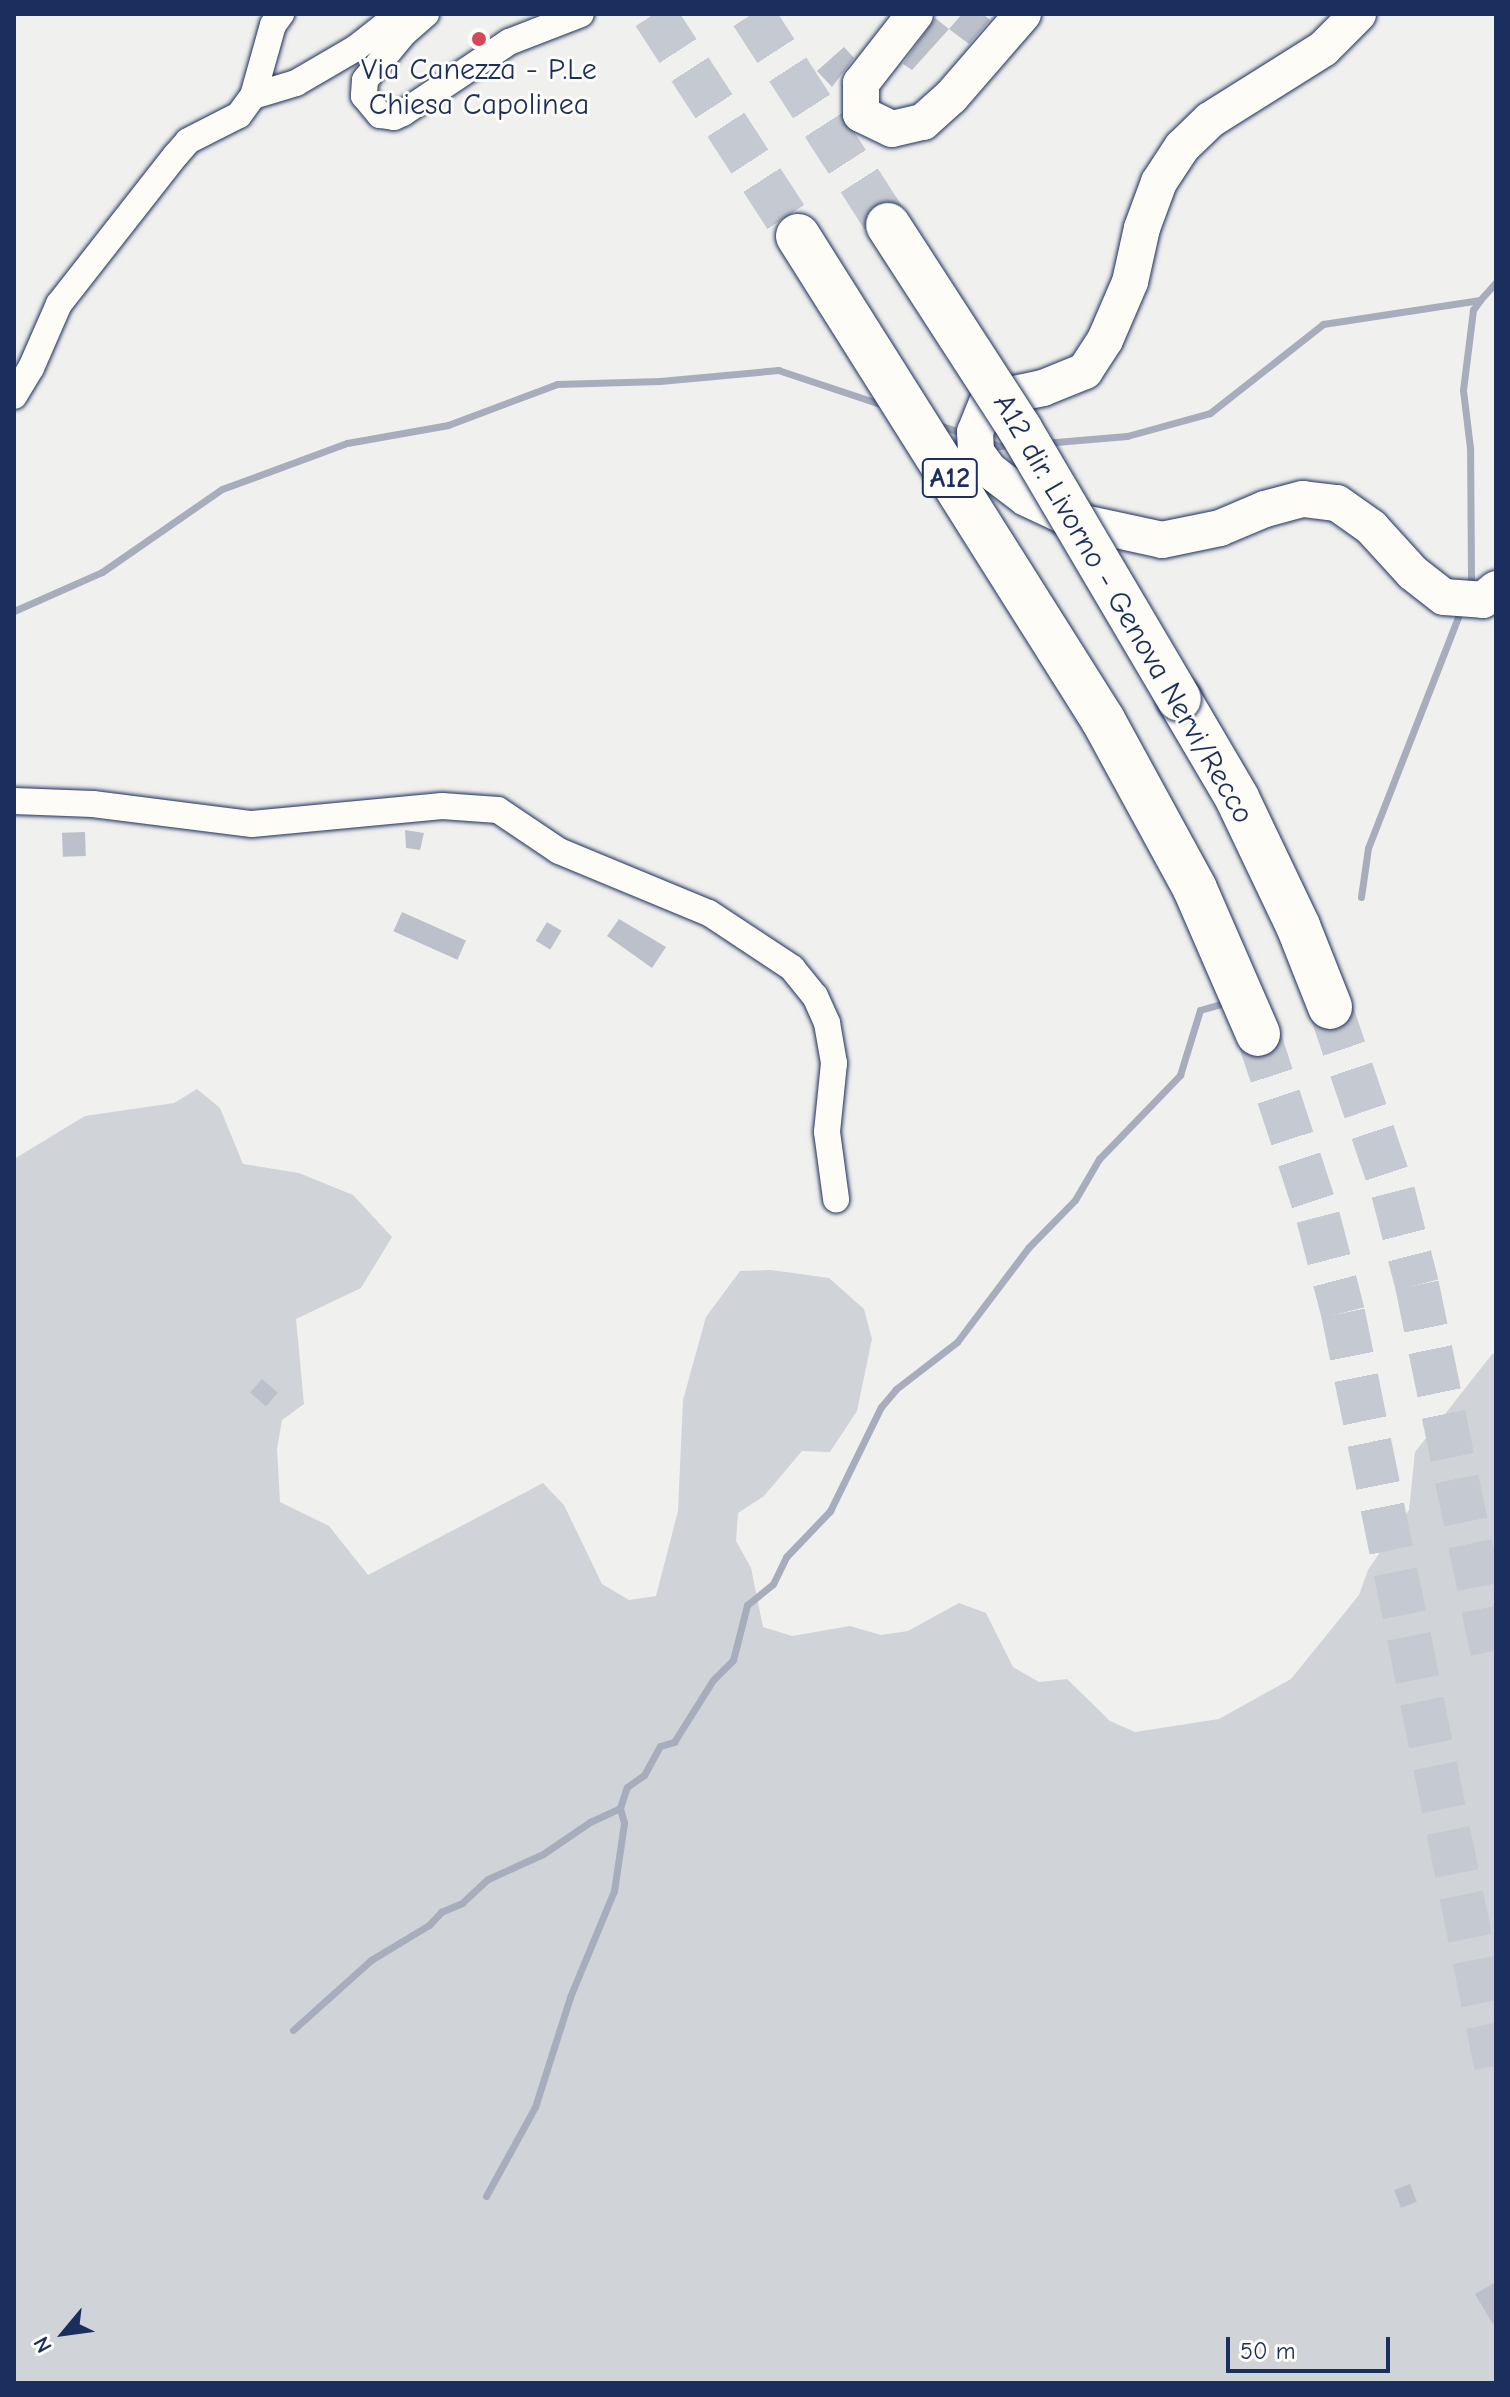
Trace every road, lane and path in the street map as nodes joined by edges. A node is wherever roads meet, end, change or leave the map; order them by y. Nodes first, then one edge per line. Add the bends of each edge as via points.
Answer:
1 (281, 14) edge
2 (399, 14) edge
3 (426, 14) edge
4 (581, 14) edge
5 (915, 14) edge
6 (1023, 14) edge
7 (1358, 14) edge
8 (253, 96) junction
9 (888, 225) tunnel mouth
10 (798, 236) tunnel mouth
11 (14, 396) edge
12 (1496, 589) edge
13 (14, 801) edge
14 (1330, 1007) tunnel mouth
15 (1258, 1034) tunnel mouth
16 (836, 1199) dead end

1 - 8 street via 273,25
2 - 8 street via 356,48 307,76
3 - 4 street via 365,80 364,96 380,115 403,113 509,42
5 - 6 street via 861,83 861,114 892,129 923,122
7 - 12 street via 1323,49 1210,120 1182,147 1159,182 1130,282 1085,371 1043,388 999,397 980,413 976,452 989,470 1075,521 1162,540 1220,528 1303,499 1337,503 1371,527 1413,573 1444,597 1483,600
8 - 11 street via 239,115 188,141 176,155 59,304
9 - 14 highway, A12 dir. Livorno - Genova Nervi/Recco, bridge via 1020,429 1243,810
10 - 15 highway, A12 via 1103,720 1195,889
13 - 16 street via 93,804 252,824 442,806 498,810 559,851 709,913 792,968 815,996 827,1023 834,1063 827,1132

